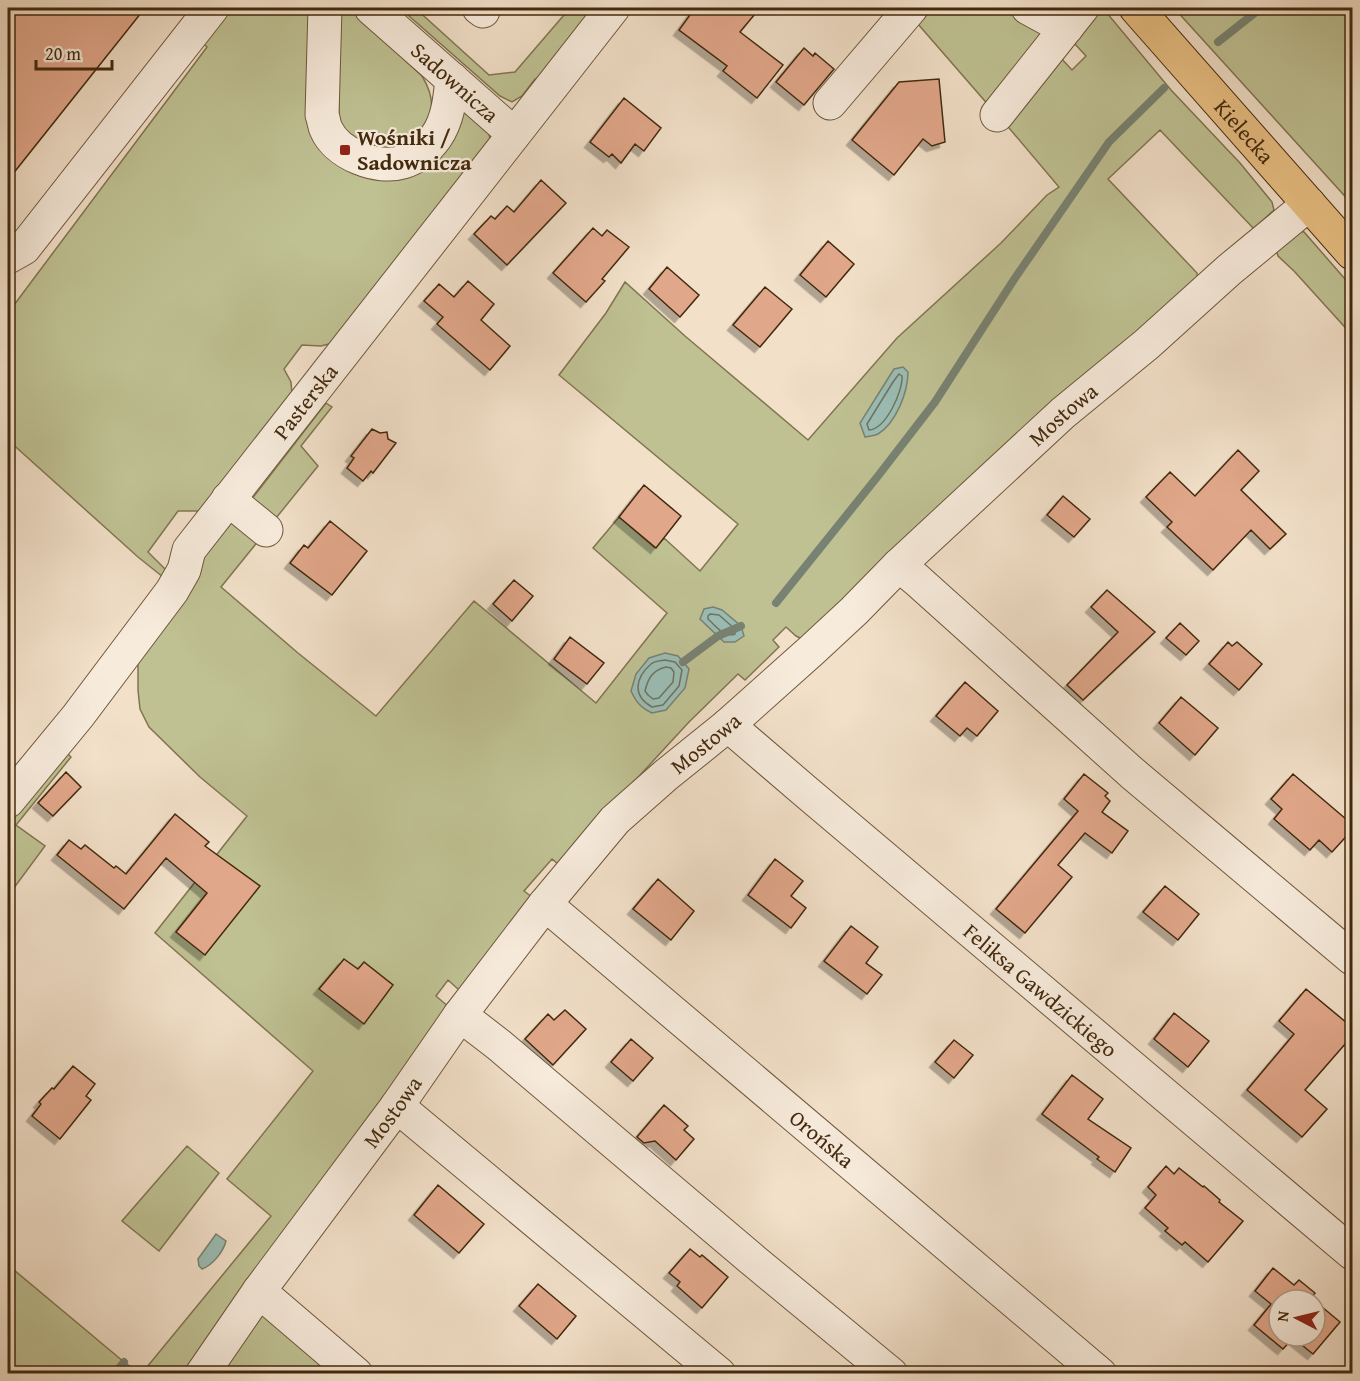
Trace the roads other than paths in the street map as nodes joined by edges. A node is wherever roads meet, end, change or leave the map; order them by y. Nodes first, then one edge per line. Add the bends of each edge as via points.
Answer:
1 (212, 8) edge
2 (325, 8) edge
3 (371, 8) edge
4 (613, 8) edge
5 (911, 8) edge
6 (1028, 8) edge
7 (1136, 8) edge
8 (1074, 17) edge
9 (452, 79) junction
10 (830, 103) dead end
11 (997, 115) dead end
12 (514, 134) junction
13 (1309, 204) junction
14 (1353, 253) edge
15 (8, 257) edge
16 (228, 500) junction
17 (266, 530) dead end
18 (899, 565) junction
19 (728, 725) junction
20 (8, 801) edge
21 (545, 904) junction
22 (1353, 958) edge
23 (460, 1015) junction
24 (397, 1106) junction
25 (1353, 1253) edge
26 (259, 1291) junction
27 (202, 1374) edge
28 (356, 1374) edge
29 (719, 1374) edge
30 (891, 1374) edge
31 (1100, 1374) edge

1 - 15 street via 24,248
2 - 9 street via 322,115 335,142 359,158 388,165 416,156 436,136 444,121
3 - 9 street, Sadownicza
4 - 12 street, Pasterska
5 - 10 street
6 - 8 street via 1050,20
7 - 13 main road, Kielecka
8 - 11 street
9 - 12 street, Sadownicza
12 - 16 street, Pasterska
13 - 14 main road, Kielecka
13 - 18 street, Mostowa via 1063,413
16 - 17 street
16 - 20 street, Pasterska via 189,550 184,570 172,591
18 - 19 street, Mostowa
18 - 22 street via 1132,773
19 - 21 street, Mostowa via 615,820
19 - 25 street, Feliksa Gawdzickiego
21 - 23 street, Mostowa
21 - 31 street, Orońska
23 - 24 street, Mostowa
23 - 30 street
24 - 26 street, Mostowa
24 - 29 street
26 - 27 street, Mostowa
26 - 28 street

